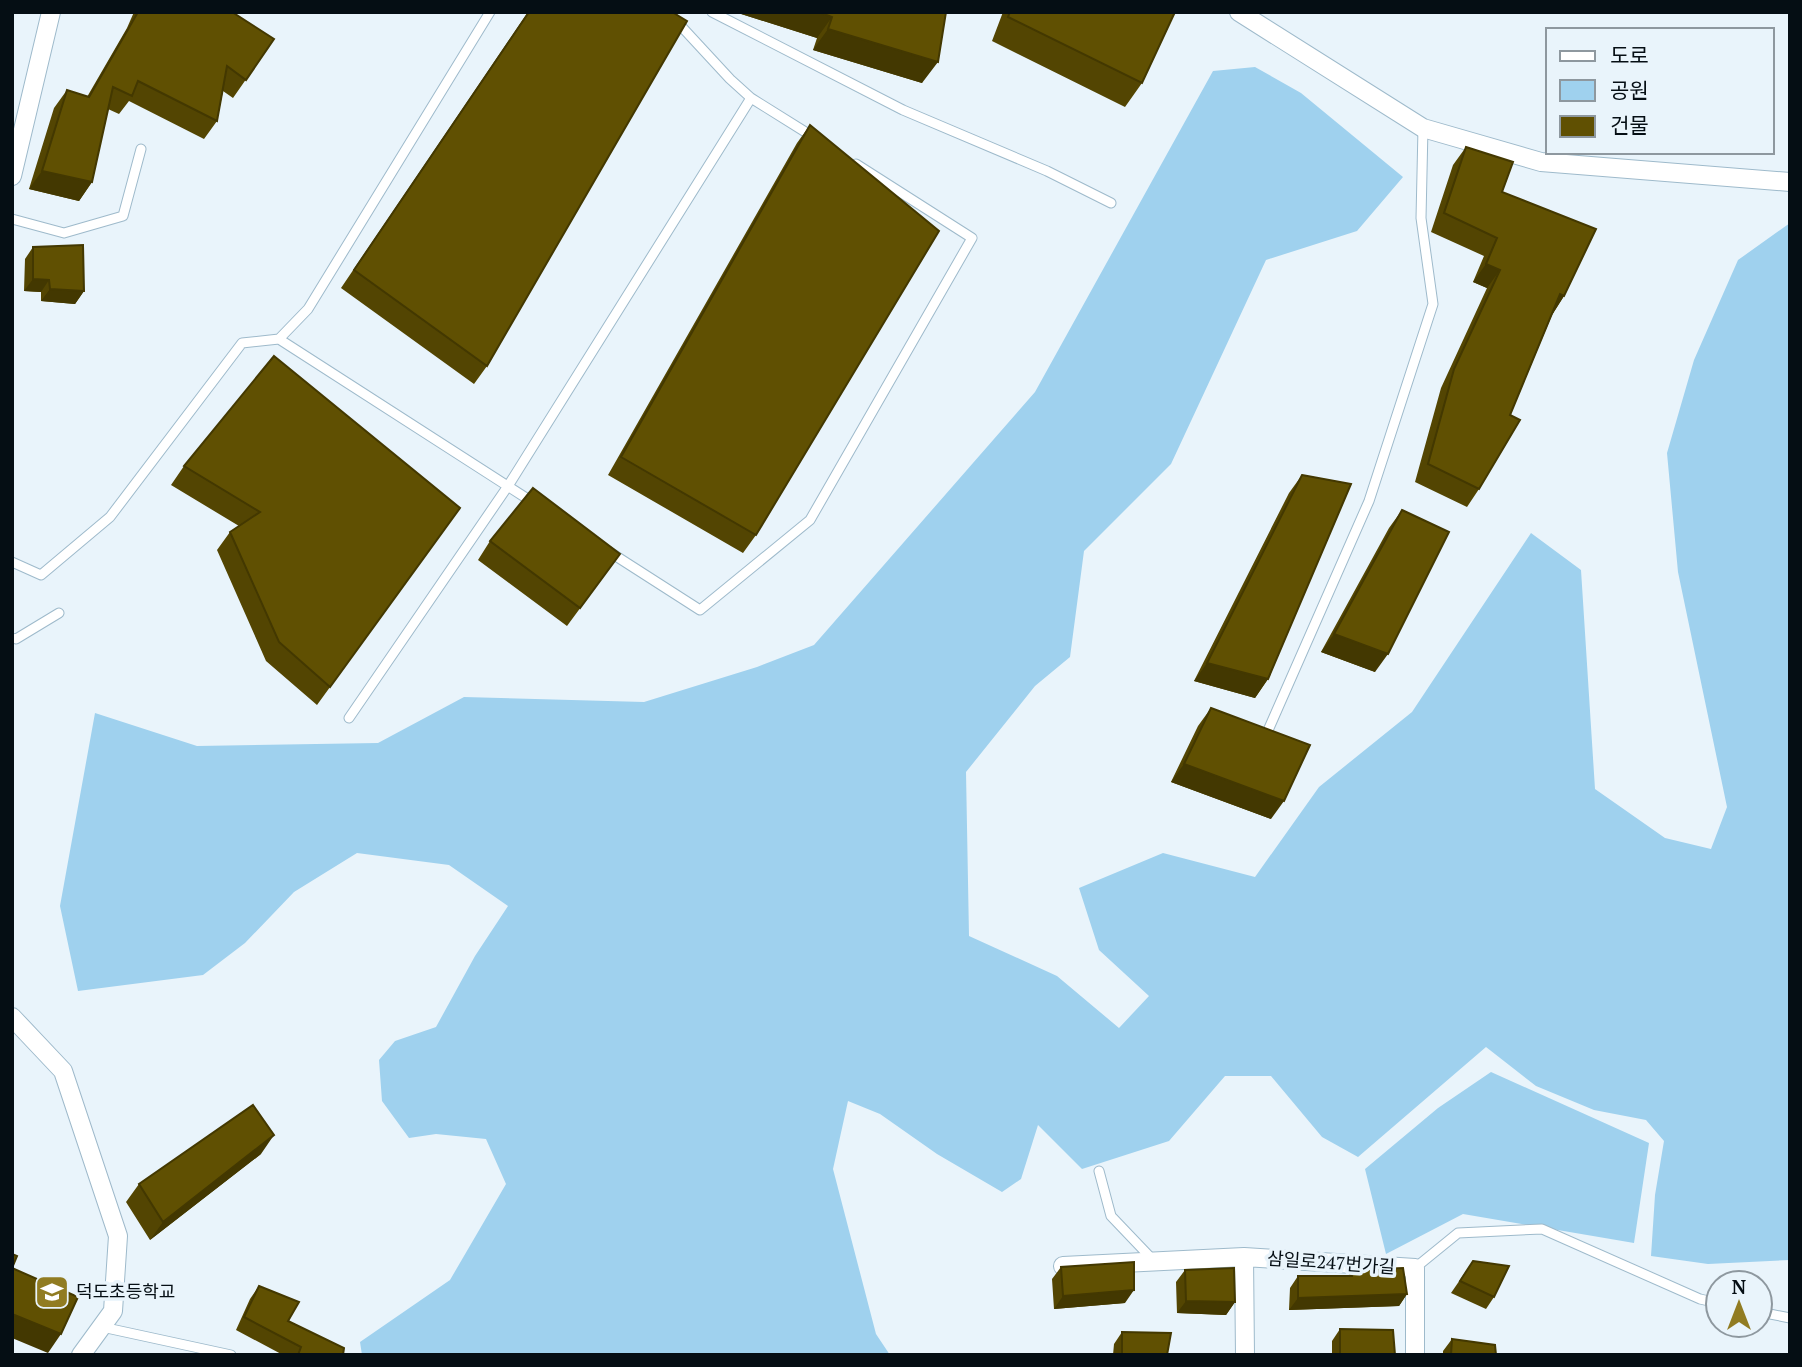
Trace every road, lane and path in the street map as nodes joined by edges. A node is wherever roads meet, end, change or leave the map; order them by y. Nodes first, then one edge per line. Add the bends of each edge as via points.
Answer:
1 (51, 12) edge
2 (490, 12) edge
3 (668, 12) edge
4 (712, 12) edge
5 (1239, 12) edge
6 (751, 98) junction
7 (1423, 128) junction
8 (821, 142) edge
9 (141, 149) dead end
10 (844, 157) edge
11 (12, 176) edge
12 (1790, 182) edge
13 (1111, 203) dead end
14 (12, 219) edge
15 (279, 339) junction
16 (508, 486) junction
17 (542, 508) edge
18 (598, 544) edge
19 (12, 562) edge
20 (59, 613) dead end
21 (12, 638) edge
22 (349, 718) dead end
23 (1266, 735) edge
24 (12, 1017) edge
25 (1099, 1171) dead end
26 (1244, 1257) junction
27 (1154, 1262) junction
28 (1063, 1266) edge
29 (1415, 1268) junction
30 (1704, 1300) edge
31 (102, 1327) junction
32 (81, 1355) edge
33 (230, 1355) edge
34 (1245, 1355) edge
35 (1415, 1355) edge

1 - 11 street
2 - 15 lane via 307,309
3 - 6 lane
4 - 13 lane via 903,110
5 - 7 street
6 - 8 lane
6 - 16 lane
7 - 12 street via 1541,162
7 - 23 lane via 1421,218 1433,304 1369,501
9 - 14 lane via 123,216 64,233
10 - 18 lane via 972,238 810,520 700,610
15 - 16 lane
15 - 19 lane via 242,342 110,517 41,575
16 - 17 lane
16 - 22 lane
20 - 21 lane
24 - 31 street via 63,1071 118,1237 113,1311
25 - 27 lane via 1111,1216
26 - 27 street, 삼일로247번가길
26 - 29 street, 삼일로247번가길
26 - 34 street, 삼일로247번가길
27 - 28 street, 삼일로247번가길
29 - 30 lane via 1458,1233 1542,1229
29 - 35 street, 삼일로247번가길
31 - 32 street
31 - 33 lane

